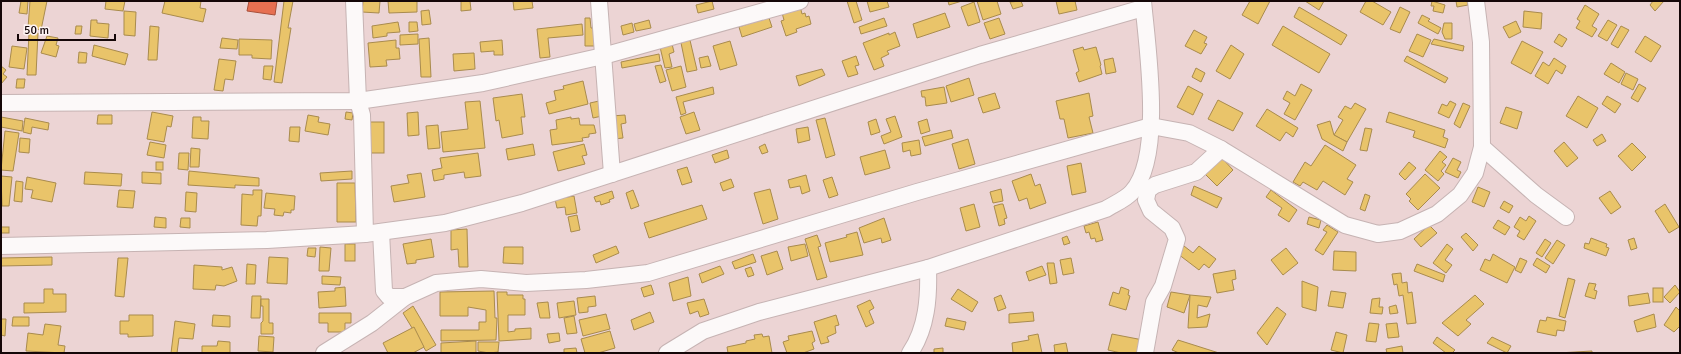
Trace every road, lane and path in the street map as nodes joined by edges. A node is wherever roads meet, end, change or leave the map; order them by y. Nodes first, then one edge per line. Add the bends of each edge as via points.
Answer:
1 (354, 1) edge
2 (599, 1) edge
3 (800, 1) edge
4 (1476, 1) edge
5 (1143, 4) edge
6 (603, 56) junction
7 (358, 101) junction
8 (1, 103) edge
9 (1152, 126) junction
10 (1482, 147) junction
11 (1221, 149) junction
12 (612, 174) junction
13 (1566, 217) dead end
14 (381, 232) junction
15 (365, 234) junction
16 (1, 246) edge
17 (928, 268) junction
18 (405, 297) junction
19 (324, 353) edge
20 (667, 353) edge
21 (910, 353) edge
22 (1145, 353) edge

1 - 7 street
2 - 6 street
3 - 6 street
4 - 10 street via 1481,42
5 - 9 street
5 - 12 street
6 - 7 street via 483,82
6 - 12 street
7 - 8 street
7 - 15 street via 362,115
9 - 11 street via 1189,133
9 - 17 street via 1143,175 1132,193 1106,209
9 - 18 street via 917,192 648,273 526,283 481,279 436,283
10 - 11 street via 1475,173 1460,195 1437,214 1400,231 1378,234 1345,225
10 - 13 street via 1536,195
11 - 22 street via 1196,172 1155,185 1148,190 1146,200 1151,211 1172,228 1177,239 1163,286 1154,302
12 - 14 street via 522,203 445,223
14 - 15 street
14 - 18 street via 384,291 388,296
15 - 16 street via 267,240
17 - 20 street via 759,312 703,332
17 - 21 street via 926,318
18 - 19 street via 372,323

